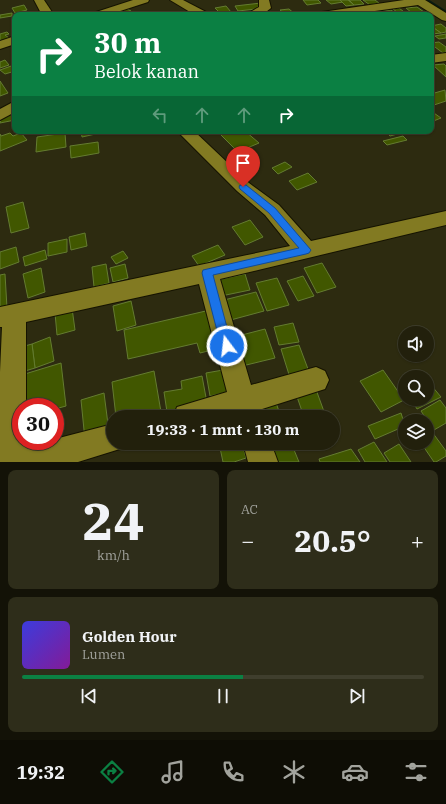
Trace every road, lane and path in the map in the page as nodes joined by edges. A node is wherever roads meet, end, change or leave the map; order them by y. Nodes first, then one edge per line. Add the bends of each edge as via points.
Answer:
1 (39, 0) edge
2 (144, 0) edge
3 (176, 0) edge
4 (264, 0) edge
5 (419, 1) edge
6 (46, 12) edge
7 (106, 12) edge
8 (198, 12) edge
9 (258, 12) edge
10 (343, 12) edge
11 (444, 16) edge
12 (12, 41) edge
13 (0, 45) edge
14 (446, 57) edge
15 (434, 59) edge
16 (188, 134) edge
17 (446, 218) edge
18 (306, 250) junction
19 (207, 273) junction
20 (7, 316) edge
21 (316, 380) dead end
22 (245, 409) edge
23 (106, 440) edge
24 (259, 450) edge
25 (11, 462) edge
26 (25, 462) edge
27 (263, 462) edge

1 - 6 street
2 - 7 street
3 - 8 street
4 - 9 street via 265,8
5 - 10 street
5 - 11 street
12 - 13 street
14 - 15 street
16 - 18 street via 243,187 272,210
17 - 18 street
18 - 19 street
19 - 20 street
19 - 22 street
20 - 25 street
21 - 22 street
23 - 26 street
24 - 27 street

